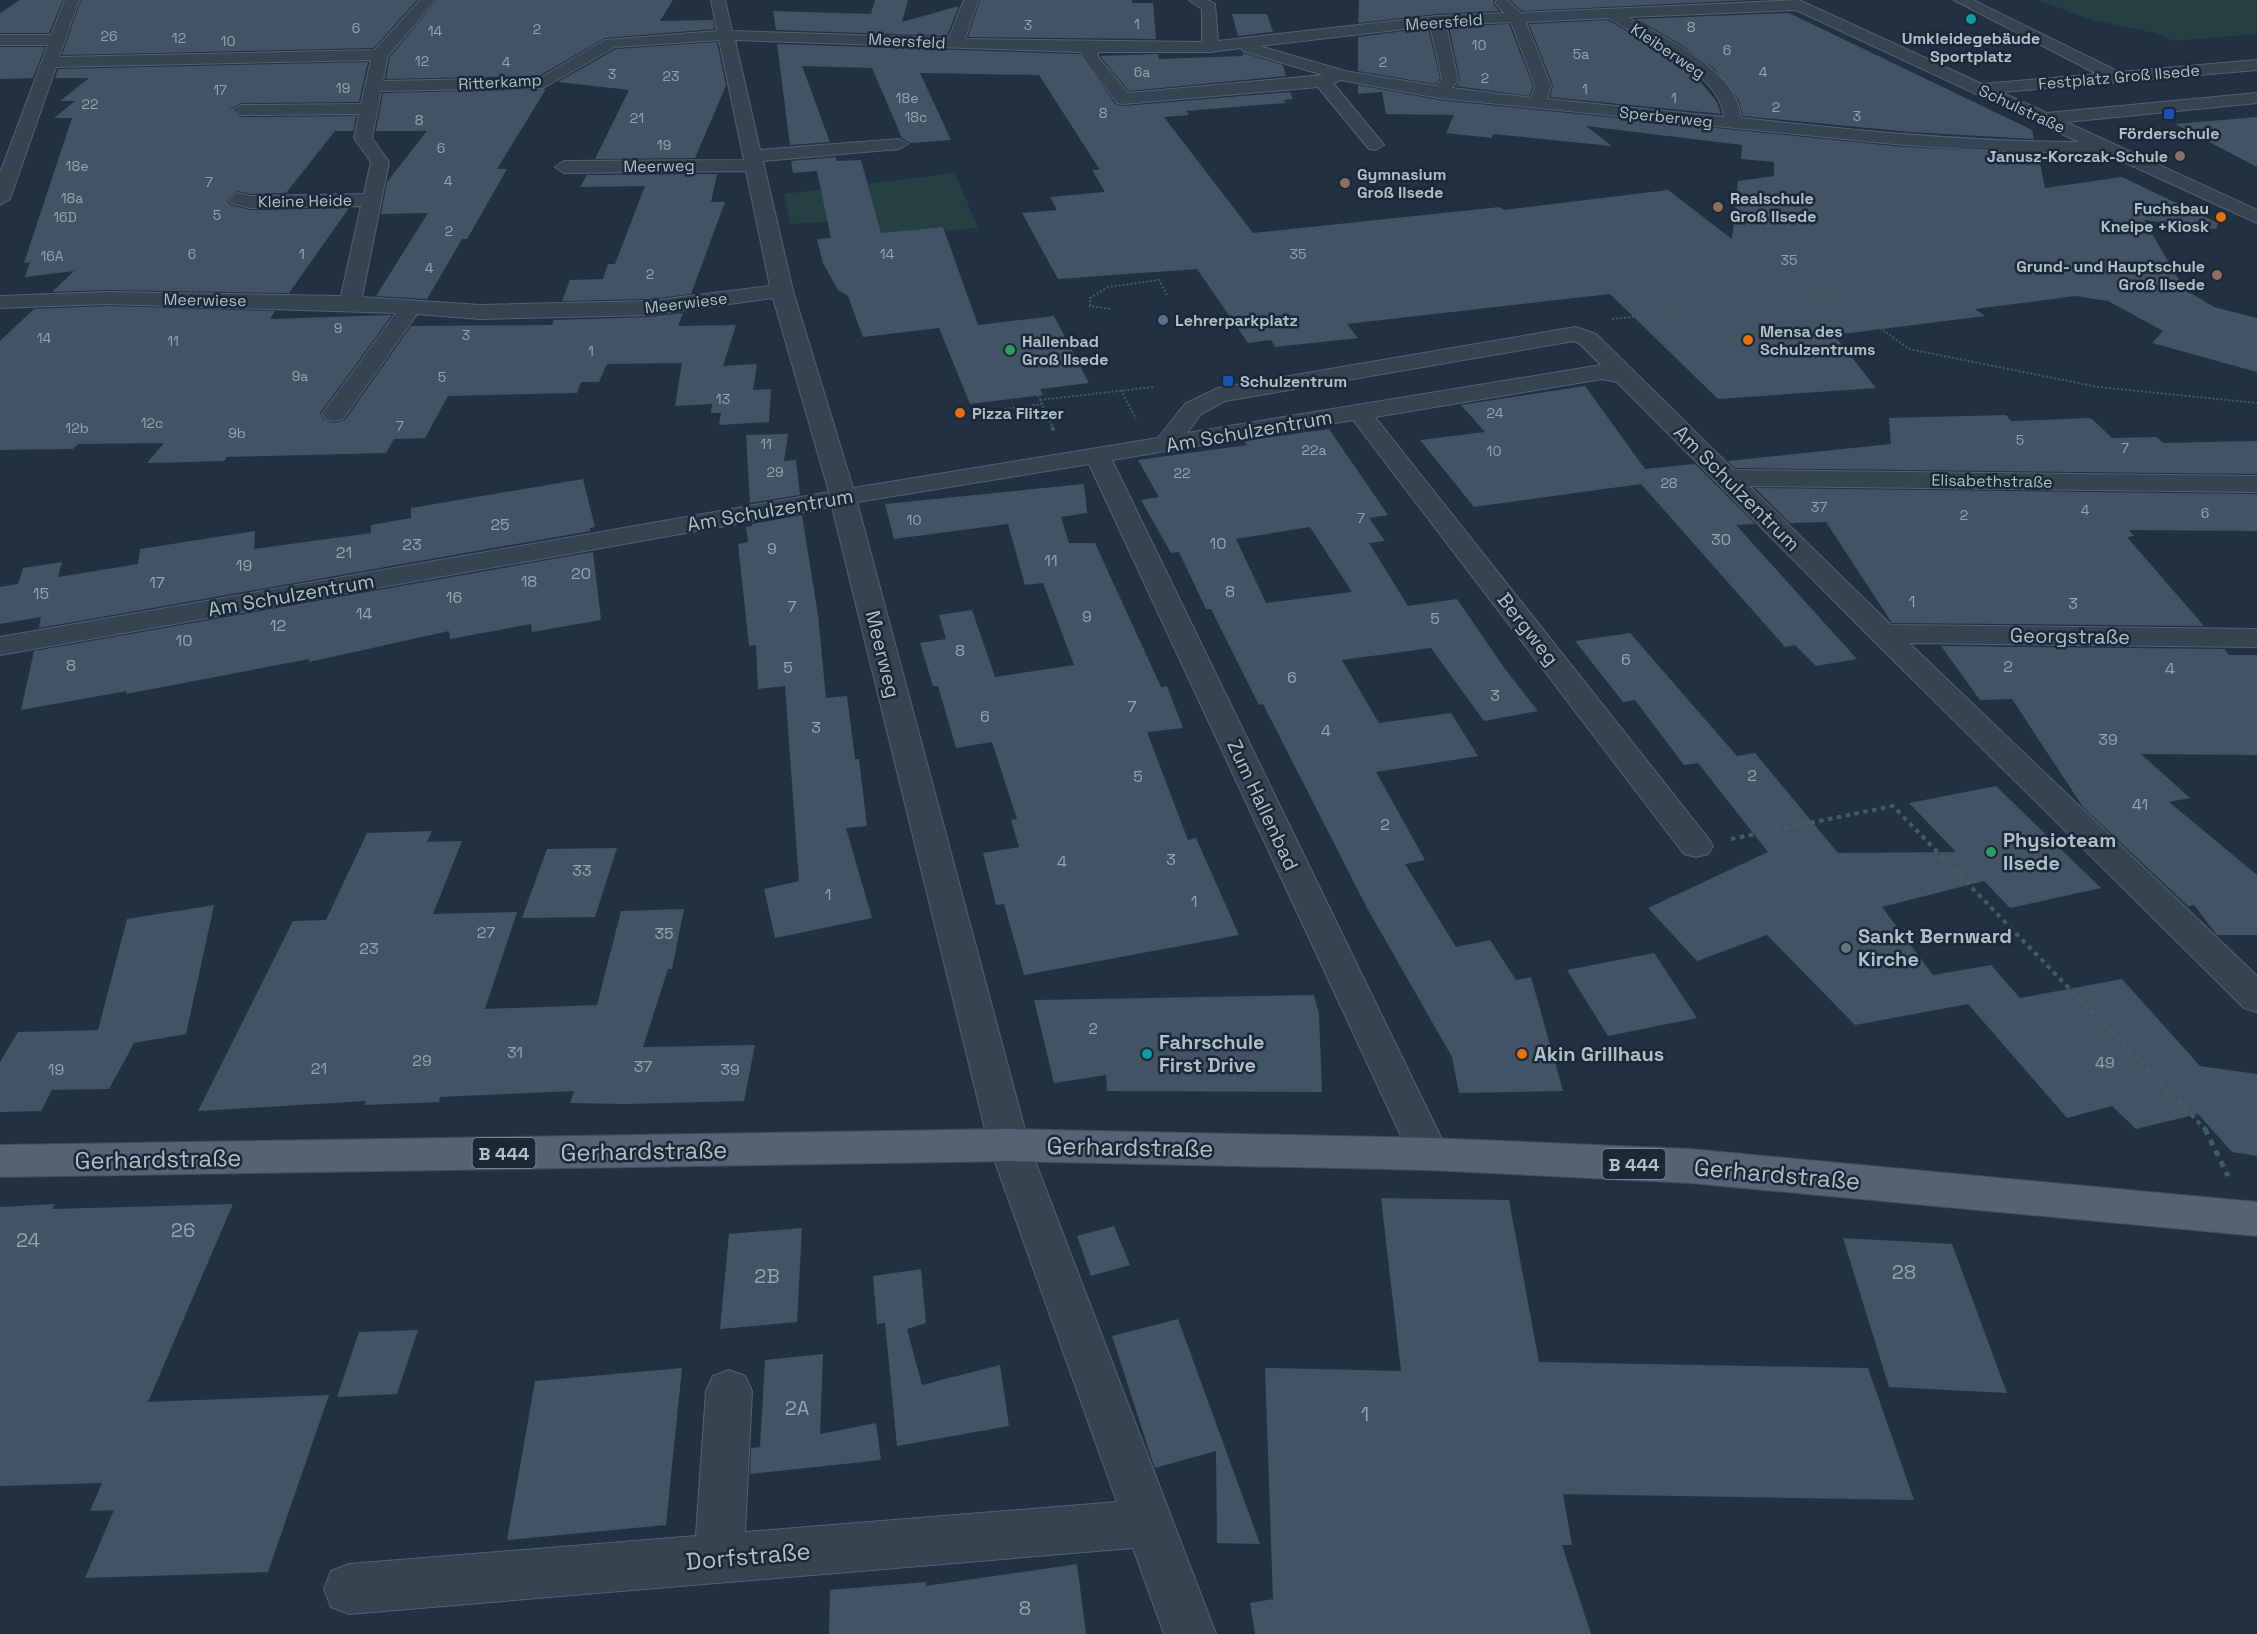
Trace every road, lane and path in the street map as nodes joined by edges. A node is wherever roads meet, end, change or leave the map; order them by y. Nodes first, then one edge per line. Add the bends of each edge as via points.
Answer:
1 (72, 0) edge
2 (428, 0) edge
3 (718, 0) edge
4 (971, 0) edge
5 (1196, 0) edge
6 (1498, 0) edge
7 (1961, 0) edge
8 (1793, 3) edge
9 (1612, 14) junction
10 (1517, 17) junction
11 (1437, 21) junction
12 (1345, 30) junction
13 (725, 35) junction
14 (0, 40) edge
15 (58, 40) junction
16 (955, 44) junction
17 (1238, 44) junction
18 (1210, 47) junction
19 (1090, 48) junction
20 (380, 55) junction
21 (51, 63) junction
22 (1344, 64) junction
23 (2257, 65) edge
24 (2116, 77) junction
25 (1322, 81) junction
26 (372, 86) junction
27 (1981, 89) junction
28 (1439, 93) junction
29 (2257, 98) edge
30 (1537, 104) junction
31 (241, 110) dead end
32 (368, 110) junction
33 (2044, 119) junction
34 (1733, 123) junction
35 (899, 144) dead end
36 (1375, 145) dead end
37 (2100, 147) junction
38 (753, 161) junction
39 (564, 167) dead end
40 (2257, 198) edge
41 (0, 199) edge
42 (238, 199) dead end
43 (372, 200) junction
44 (2220, 201) junction
45 (2257, 218) edge
46 (782, 291) junction
47 (1167, 295) dead end
48 (0, 302) edge
49 (350, 303) junction
50 (410, 308) junction
51 (1110, 309) dead end
52 (1576, 334) junction
53 (1626, 376) junction
54 (1153, 387) dead end
55 (1121, 390) junction
56 (1038, 395) dead end
57 (1041, 402) junction
58 (2257, 403) edge
59 (1360, 412) junction
60 (973, 413) dead end
61 (334, 414) dead end
62 (1138, 422) dead end
63 (1056, 436) dead end
64 (1164, 446) junction
65 (1098, 456) junction
66 (1727, 478) junction
67 (2257, 484) edge
68 (843, 496) junction
69 (1883, 634) junction
70 (2257, 638) edge
71 (0, 646) edge
72 (1696, 846) joint
73 (2257, 998) edge
74 (1009, 1145) junction
75 (1429, 1154) junction
76 (0, 1161) edge
77 (2253, 1218) edge
78 (729, 1391) dead end
79 (1147, 1523) junction
80 (718, 1559) junction
81 (350, 1589) dead end
82 (1190, 1634) edge

1 - 15 street
2 - 20 street, Kleine Heide
3 - 13 street, Meerweg
4 - 16 street
5 - 18 street via 1210,7
6 - 10 street
7 - 24 street
8 - 9 street, Meersfeld
8 - 27 street, Schulstraße
9 - 10 street, Meersfeld
9 - 34 street, Kleiberweg via 1676,53 1718,86 1730,102
10 - 11 street, Meersfeld
10 - 30 street via 1542,86
11 - 12 street, Meersfeld
11 - 28 street via 1450,80
12 - 17 street, Meersfeld
12 - 22 street
13 - 16 street, Meersfeld
13 - 26 street, Ritterkamp via 611,43 543,83
13 - 38 street, Meerweg
14 - 15 street
15 - 21 street
16 - 19 street, Meersfeld
17 - 18 street, Meersfeld
17 - 22 street, Sperberweg
18 - 19 street, Meersfeld
19 - 25 street via 1090,57 1123,99
20 - 21 street
20 - 26 street, Kleine Heide
21 - 41 street
22 - 25 street
22 - 28 street, Sperberweg
23 - 24 street, Festplatz Groß Ilsede
24 - 27 street, Festplatz Groß Ilsede
25 - 36 street
26 - 32 street, Kleine Heide
27 - 33 street, Schulstraße
28 - 30 street, Sperberweg
29 - 33 street, Festplatz Groß Ilsede
30 - 34 street, Sperberweg
31 - 32 street
32 - 43 street, Kleine Heide via 363,138 380,162
33 - 37 street, Schulstraße
34 - 37 street, Sperberweg via 1957,144
35 - 38 street, Meerweg
37 - 44 street, Schulstraße
38 - 39 street, Meerweg
38 - 46 street, Meerweg
40 - 44 street
42 - 43 street, Kleine Heide
43 - 49 street, Kleine Heide
44 - 45 street, Schulstraße
46 - 50 street, Meerwiese via 649,308 480,312
46 - 68 street, Meerweg
47 - 51 path via 1159,280 1108,286 1090,298 1090,306
48 - 49 street, Meerwiese via 107,298
49 - 50 street, Meerwiese
50 - 61 street
52 - 53 street via 1588,339
52 - 58 path via 1618,316 1833,294 1909,349 2098,387
52 - 64 street via 1218,395 1193,409
53 - 59 street, Am Schulzentrum via 1602,372
53 - 66 street, Am Schulzentrum
54 - 55 path
55 - 57 path
55 - 62 path
56 - 57 path
57 - 60 path
57 - 63 path
59 - 64 street, Am Schulzentrum
59 - 72 street, Bergweg
64 - 65 street, Am Schulzentrum
65 - 68 street, Am Schulzentrum
65 - 75 street, Zum Hallenbad
66 - 67 street, Elisabethstraße
66 - 69 street, Am Schulzentrum
68 - 71 street, Am Schulzentrum
68 - 74 street, Meerweg
69 - 70 street, Georgstraße
69 - 73 street, Am Schulzentrum
72 - 77 path via 1893,806 2206,1130
74 - 75 main road, Gerhardstraße / B 444
74 - 76 main road, Gerhardstraße / B 444
74 - 79 street
75 - 77 main road, Gerhardstraße / B 444 via 1690,1166
78 - 80 street
79 - 80 street, Dorfstraße
79 - 82 street
80 - 81 street, Dorfstraße

